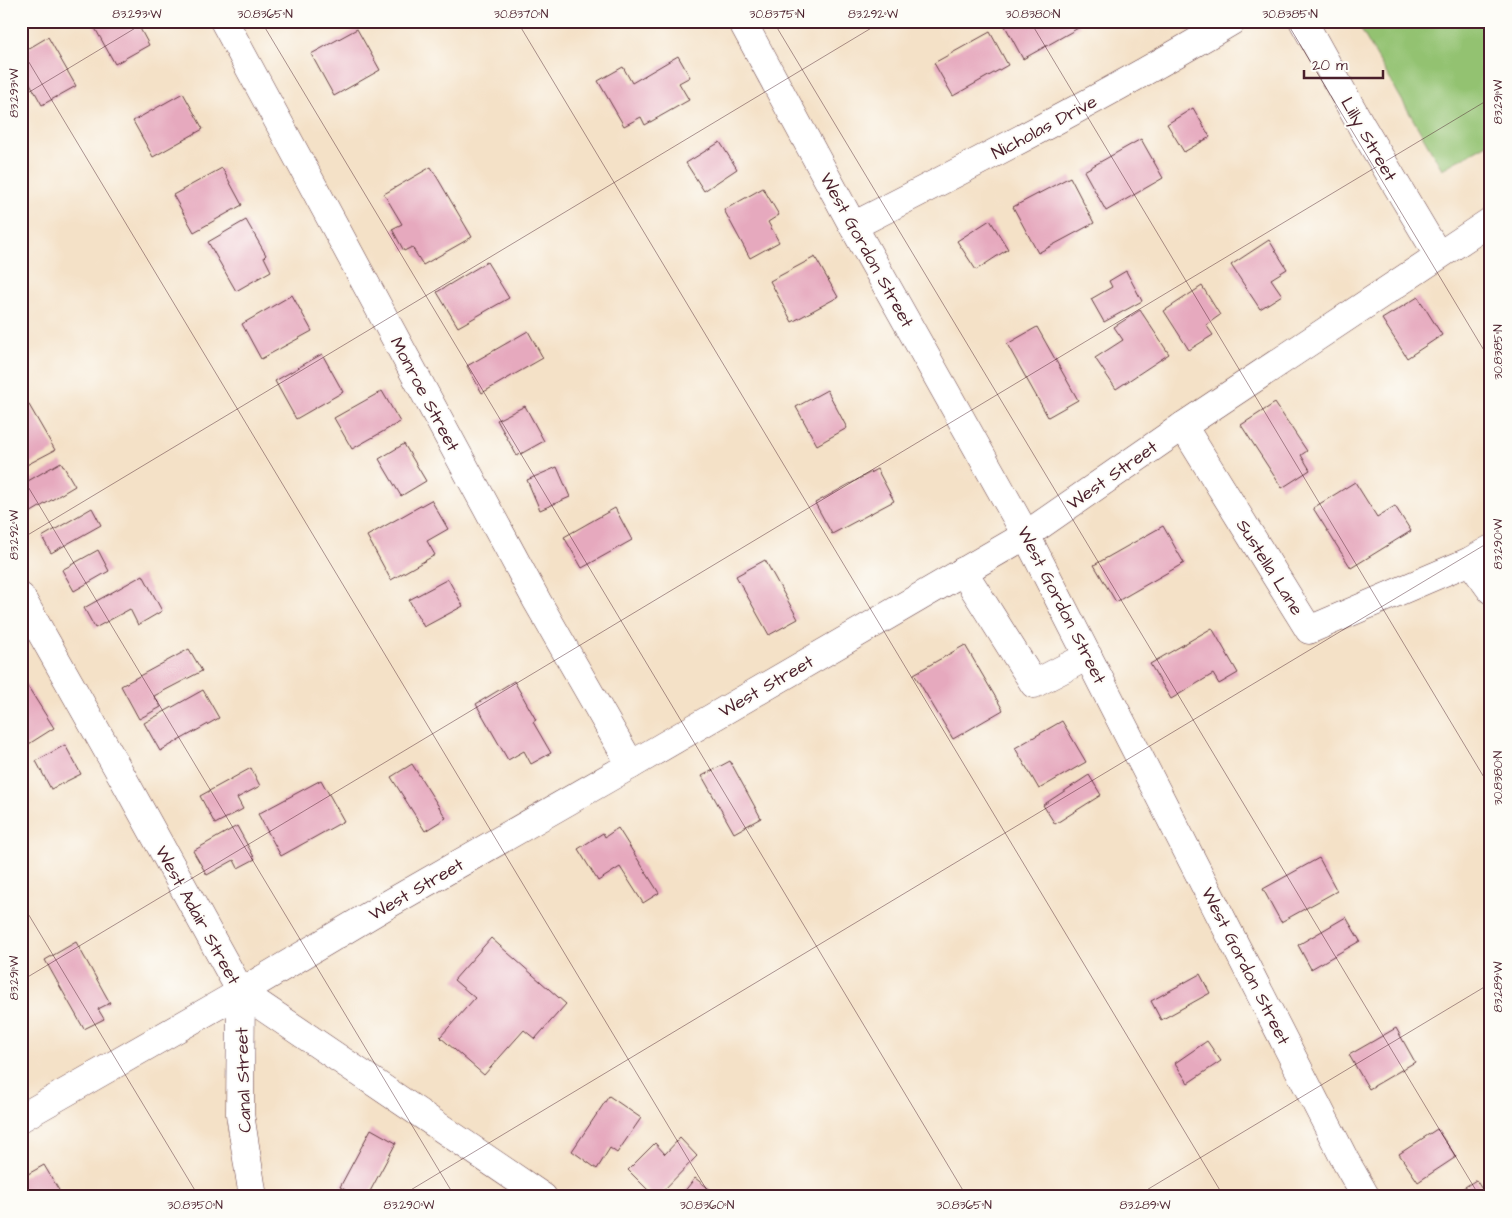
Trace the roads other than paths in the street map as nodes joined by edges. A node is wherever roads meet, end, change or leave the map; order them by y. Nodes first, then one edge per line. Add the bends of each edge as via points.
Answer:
1 (224, 21) edge
2 (742, 21) edge
3 (1232, 21) edge
4 (1303, 21) edge
5 (1491, 221) edge
6 (853, 226) junction
7 (1438, 255) junction
8 (1183, 426) junction
9 (1026, 535) junction
10 (1481, 555) edge
11 (963, 571) junction
12 (1491, 590) edge
13 (21, 597) edge
14 (1088, 656) junction
15 (631, 765) junction
16 (241, 992) junction
17 (21, 1118) edge
18 (253, 1197) edge
19 (544, 1197) edge
20 (1366, 1197) edge

1 - 15 street, Monroe Street via 537,600
2 - 6 street, West Gordon Street
3 - 6 street, Nicholas Drive via 1142,74
4 - 7 street, Lilly Street
5 - 7 street, West Street
6 - 9 street, West Gordon Street
7 - 8 street, West Street
8 - 9 street, West Street
8 - 10 street, Sustella Lane via 1308,630
9 - 11 street, West Street
9 - 14 street, West Gordon Street
10 - 12 street, Sustella Lane
11 - 14 street via 1034,684
11 - 15 street, West Street
13 - 16 street, West Adair Street
14 - 20 street, West Gordon Street
15 - 16 street, West Street
16 - 17 street, West Street
16 - 18 street, Canal Street via 240,1114
16 - 19 street, West Adair Street

